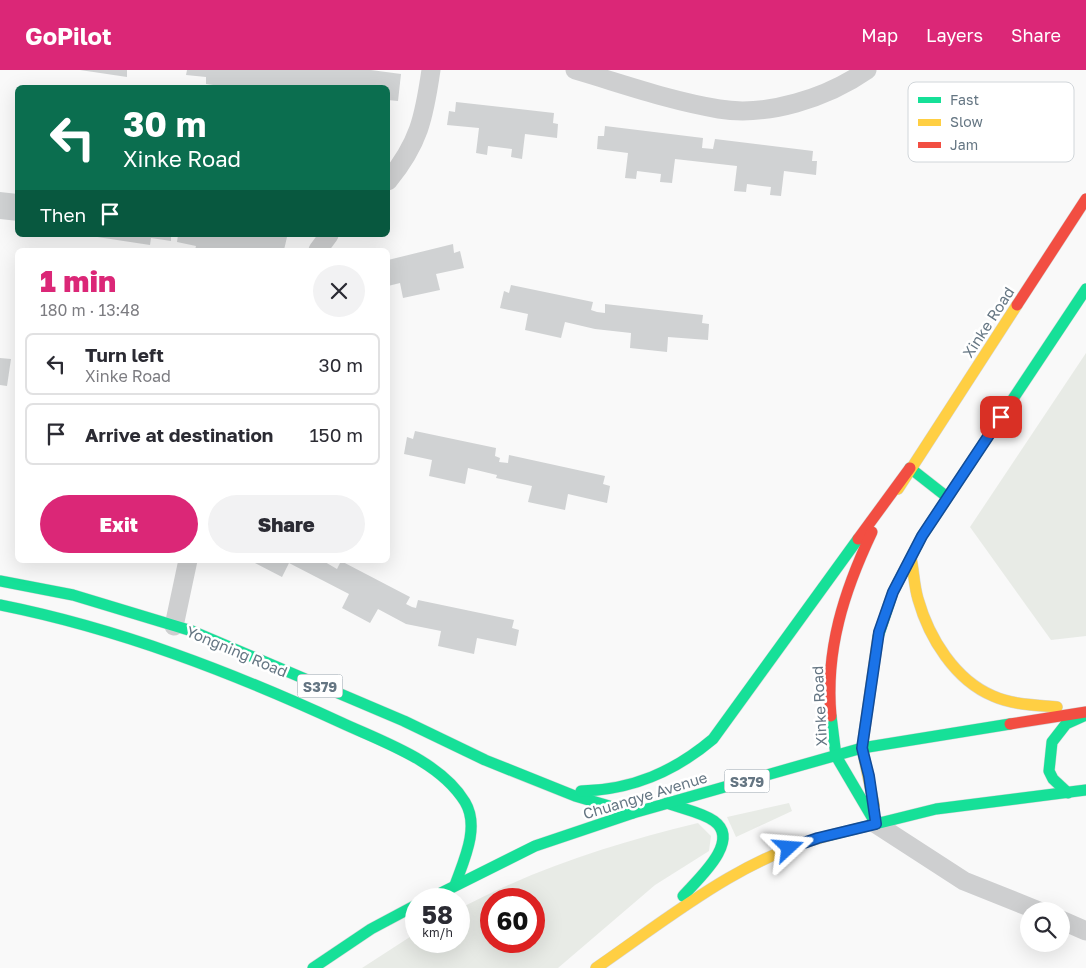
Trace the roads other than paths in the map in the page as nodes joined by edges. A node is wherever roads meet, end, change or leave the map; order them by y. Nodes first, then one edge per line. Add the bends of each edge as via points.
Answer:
1 (431, 70) edge
2 (576, 70) edge
3 (867, 70) edge
4 (390, 179) edge
5 (1086, 199) edge
6 (328, 237) edge
7 (319, 248) edge
8 (1086, 289) edge
9 (910, 468) junction
10 (948, 497) junction
11 (911, 558) junction
12 (187, 563) edge
13 (0, 581) edge
14 (0, 606) edge
15 (174, 626) junction
16 (1086, 712) edge
17 (862, 748) junction
18 (836, 756) junction
19 (551, 786) junction
20 (1086, 790) edge
21 (1068, 793) junction
22 (667, 803) junction
23 (633, 813) junction
24 (876, 824) junction
25 (455, 886) junction
26 (451, 888) edge
27 (1020, 903) edge
28 (405, 912) edge
29 (659, 924) junction
30 (1070, 924) edge
31 (1086, 931) edge
32 (313, 968) edge
33 (596, 968) edge

1 - 4 street via 418,134 405,160
2 - 3 street via 721,109 772,109 812,98
5 - 9 main road, Xinke Road
6 - 7 street
8 - 10 main road
9 - 10 main road
9 - 18 main road, Xinke Road via 872,531 840,609 831,657 831,713
9 - 19 main road via 713,739 683,762 643,782 604,792
10 - 11 main road
11 - 16 main road via 918,600 933,635 954,667 994,696 1029,705
11 - 17 main road via 893,592 879,632
12 - 15 street
13 - 15 main road, Yongning Road / S379 via 73,595
14 - 25 main road, Yongning Road / S379 via 114,633 245,678 403,752 445,780 465,803 471,824 469,844
15 - 19 main road, Yongning Road / S379
16 - 17 main road, Chuangye Avenue / S379
16 - 21 main road via 1066,724 1052,742 1050,771 1053,779
17 - 18 main road, Chuangye Avenue / S379
17 - 24 main road
18 - 22 main road, Chuangye Avenue / S379
18 - 24 main road, Xinke Road
19 - 23 main road, Yongning Road / S379
20 - 21 main road
21 - 24 main road via 936,809
22 - 23 main road, Chuangye Avenue / S379
22 - 29 main road via 713,820 722,829 724,842
23 - 25 main road, Chuangye Avenue / S379 via 535,846
24 - 27 street via 964,881
24 - 29 main road via 818,838 762,859 710,888
25 - 26 main road, Chuangye Avenue / S379
28 - 32 main road via 370,929
29 - 33 main road
30 - 31 street

